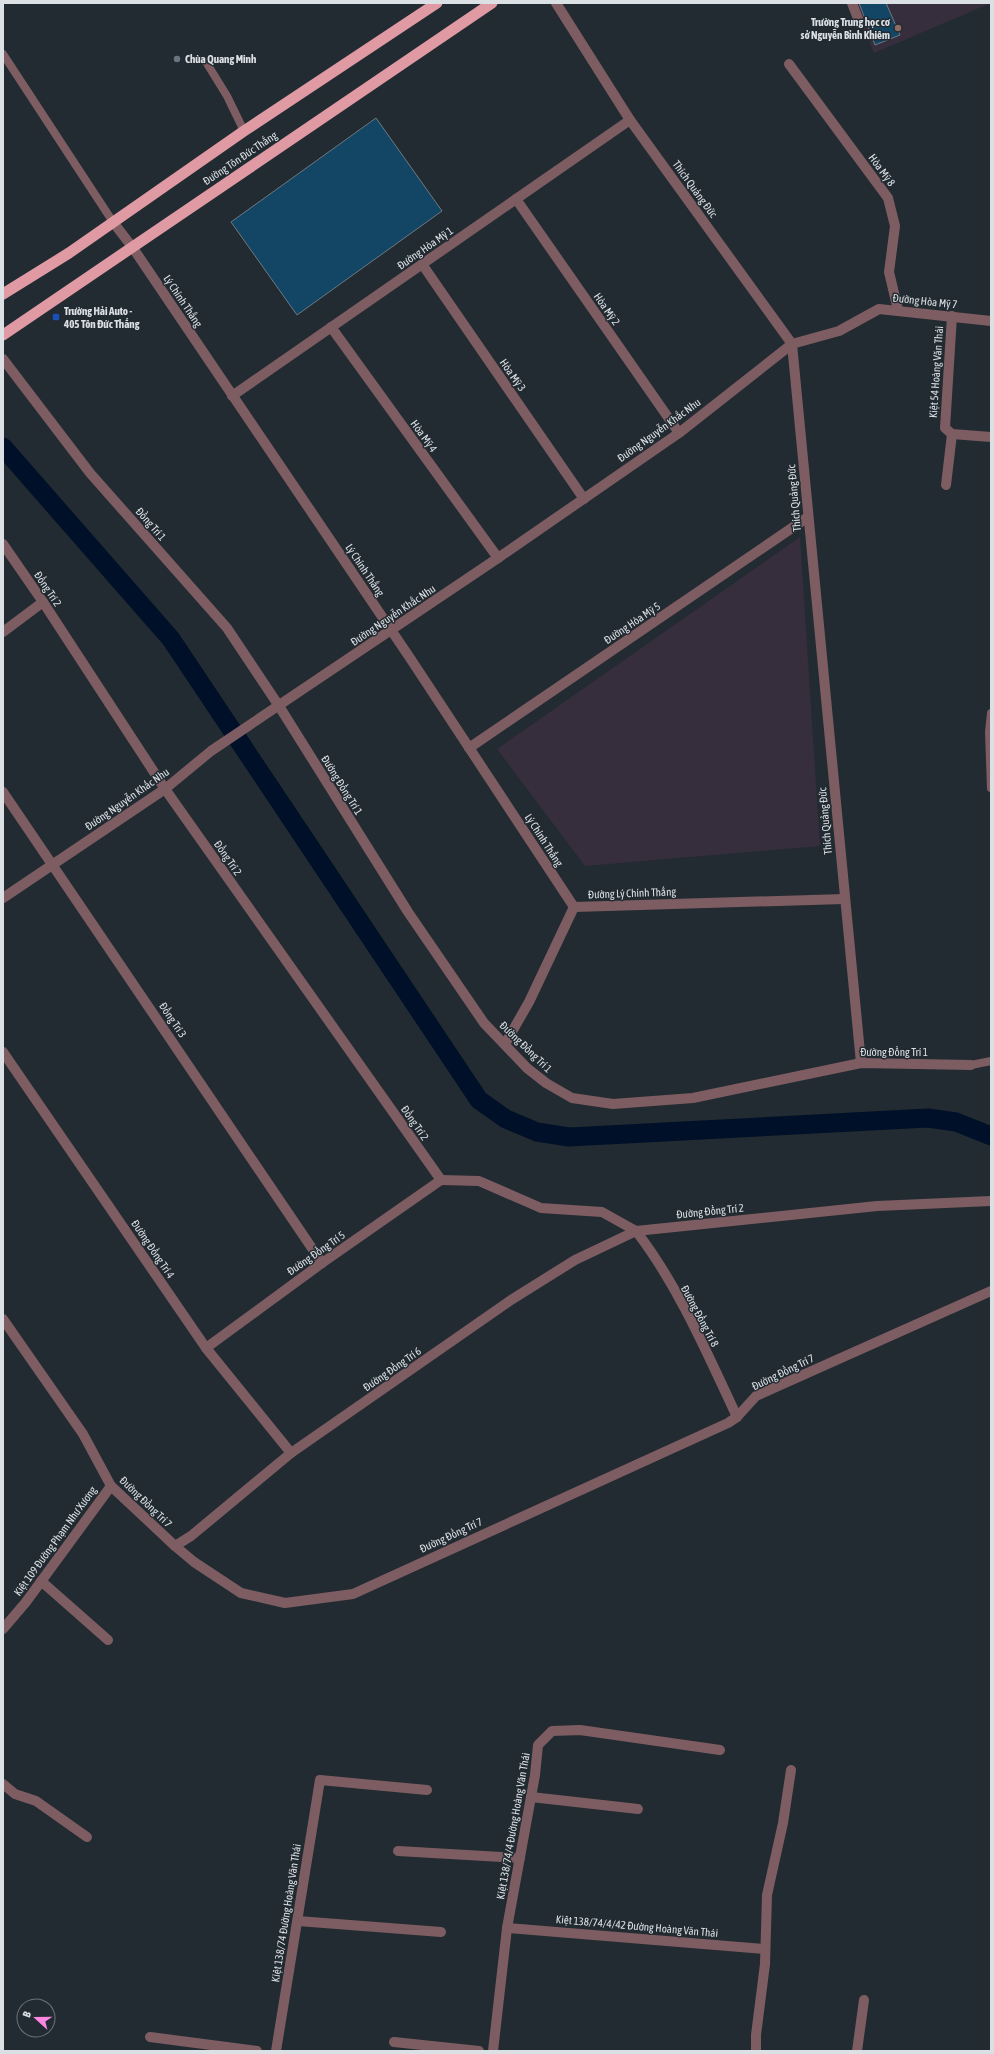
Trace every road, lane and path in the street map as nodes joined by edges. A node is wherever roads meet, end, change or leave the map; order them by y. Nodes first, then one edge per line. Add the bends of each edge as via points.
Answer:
1 (437, 3) edge
2 (492, 3) edge
3 (556, 3) edge
4 (852, 3) edge
5 (860, 24) dead end
6 (3, 54) edge
7 (206, 62) dead end
8 (789, 64) dead end
9 (630, 120) junction
10 (244, 131) junction
11 (516, 199) junction
12 (113, 222) junction
13 (133, 248) junction
14 (422, 264) junction
15 (3, 294) edge
16 (898, 310) junction
17 (952, 316) junction
18 (991, 321) edge
19 (331, 328) junction
20 (3, 335) edge
21 (792, 344) junction
22 (3, 359) edge
23 (232, 396) junction
24 (679, 433) junction
25 (952, 434) junction
26 (991, 437) edge
27 (946, 485) dead end
28 (584, 499) junction
29 (808, 517) junction
30 (3, 544) edge
31 (498, 558) junction
32 (44, 602) junction
33 (391, 630) junction
34 (3, 632) edge
35 (279, 706) junction
36 (991, 713) edge
37 (469, 748) junction
38 (991, 788) edge
39 (165, 789) junction
40 (3, 792) edge
41 (54, 864) junction
42 (3, 898) edge
43 (844, 899) junction
44 (574, 907) junction
45 (505, 1044) junction
46 (3, 1052) edge
47 (991, 1061) edge
48 (861, 1063) junction
49 (971, 1065) joint
50 (441, 1180) junction
51 (991, 1201) edge
52 (636, 1230) junction
53 (322, 1263) junction
54 (991, 1291) edge
55 (3, 1319) edge
56 (206, 1348) junction
57 (737, 1417) junction
58 (291, 1453) junction
59 (111, 1486) junction
60 (174, 1546) junction
61 (41, 1582) junction
62 (3, 1629) edge
63 (108, 1640) dead end
64 (720, 1750) dead end
65 (791, 1770) dead end
66 (3, 1784) edge
67 (428, 1790) dead end
68 (531, 1796) junction
69 (638, 1808) dead end
70 (87, 1837) dead end
71 (398, 1851) dead end
72 (520, 1858) junction
73 (298, 1921) junction
74 (508, 1928) junction
75 (441, 1932) dead end
76 (765, 1949) junction
77 (864, 2000) dead end
78 (150, 2037) dead end
79 (394, 2042) dead end
80 (257, 2051) edge
81 (276, 2051) edge
82 (479, 2051) edge
83 (493, 2051) edge
84 (756, 2051) edge
85 (857, 2051) edge

1 - 10 highway, Đường Tôn Đức Thắng
2 - 13 highway, Đường Tôn Đức Thắng
3 - 9 street, Thích Quảng Đức
4 - 5 street
6 - 12 lane
7 - 10 lane
8 - 16 street, Hòa Mỹ 8 via 888,198 895,226 889,272
9 - 11 street, Đường Hòa Mỹ 1
9 - 21 street, Thích Quảng Đức
10 - 12 highway, Đường Tôn Đức Thắng
11 - 14 street, Đường Hòa Mỹ 1
11 - 24 street, Hòa Mỹ 2
12 - 13 street, Lý Chính Thắng
12 - 15 highway, Đường Tôn Đức Thắng
13 - 20 highway, Đường Tôn Đức Thắng
13 - 23 street, Lý Chính Thắng
14 - 19 street, Đường Hòa Mỹ 1
14 - 28 street, Hòa Mỹ 3
16 - 17 street, Đường Hòa Mỹ 7
16 - 21 street, Đường Hòa Mỹ 7 via 879,309 839,331
17 - 18 street, Đường Hòa Mỹ 7
17 - 25 street, Kiệt 54 Hoàng Văn Thái via 945,428
19 - 23 street, Đường Hòa Mỹ 1
19 - 31 street, Hòa Mỹ 4
21 - 24 street, Đường Nguyễn Khắc Nhu
21 - 29 street, Thích Quảng Đức
22 - 35 street, Đồng Trí 1 via 90,473 226,628
23 - 33 street, Lý Chính Thắng
24 - 28 street, Đường Nguyễn Khắc Nhu
25 - 26 street
25 - 27 street
28 - 31 street, Đường Nguyễn Khắc Nhu
29 - 37 street, Đường Hòa Mỹ 5
29 - 43 street, Thích Quảng Đức
30 - 32 street, Đồng Trí 2
31 - 33 street, Đường Nguyễn Khắc Nhu
32 - 34 street
32 - 39 street, Đồng Trí 2
33 - 35 street, Đường Nguyễn Khắc Nhu
33 - 37 street, Lý Chính Thắng
35 - 39 street, Đường Nguyễn Khắc Nhu via 211,750
35 - 45 street, Đường Đồng Trí 1 via 408,912 484,1023
36 - 38 lane
37 - 44 street, Lý Chính Thắng
39 - 41 street, Đường Nguyễn Khắc Nhu
39 - 50 street, Đồng Trí 2
40 - 41 street, Đồng Trí 3
41 - 42 street, Đường Nguyễn Khắc Nhu
41 - 53 street, Đồng Trí 3
43 - 44 street, Đường Lý Chính Thắng
43 - 48 street, Thích Quảng Đức
44 - 45 street, Đường Lý Chính Thắng via 529,1002
45 - 48 street, Đường Đồng Trí 1 via 536,1076 572,1098 613,1104 693,1098
46 - 56 street, Đường Đồng Trí 4
47 - 49 lane
48 - 49 street, Đường Đồng Trí 1
50 - 52 street via 479,1181 540,1208 602,1212
50 - 53 street, Đường Đồng Trí 5
51 - 52 street, Đường Đồng Trí 2 via 877,1206
52 - 57 street, Đường Đồng Trí 8 via 651,1250 700,1339
52 - 58 street, Đường Đồng Trí 6 via 575,1260 511,1300
53 - 56 street, Đường Đồng Trí 5
54 - 57 street, Đường Đồng Trí 7 via 756,1396
55 - 59 street, Đường Đồng Trí 7 via 83,1434
56 - 58 street, Đường Đồng Trí 4
57 - 60 street, Đường Đồng Trí 7 via 353,1594 285,1603 242,1593
58 - 60 street, Đường Đồng Trí 6 via 191,1536
59 - 60 street, Đường Đồng Trí 7
59 - 61 street, Kiệt 109 Đường Phạm Như Xương
61 - 62 street, Kiệt 109 Đường Phạm Như Xương
61 - 63 street
64 - 68 street, Kiệt 138/74/4 Đường Hoàng Văn Thái via 580,1730 552,1731 538,1745
65 - 76 street via 783,1823 767,1895
66 - 70 street via 15,1794 36,1801
67 - 73 street, Kiệt 138/74 Đường Hoàng Văn Thái via 320,1780
68 - 69 street
68 - 72 street, Kiệt 138/74/4 Đường Hoàng Văn Thái
71 - 72 street
72 - 74 street, Kiệt 138/74/4 Đường Hoàng Văn Thái
73 - 75 street
73 - 81 street, Kiệt 138/74 Đường Hoàng Văn Thái
74 - 76 street, Kiệt 138/74/4/42 Đường Hoàng Văn Thái
74 - 83 street, Kiệt 138/74/4 Đường Hoàng Văn Thái
76 - 84 street
77 - 85 street
78 - 80 street
79 - 82 street

